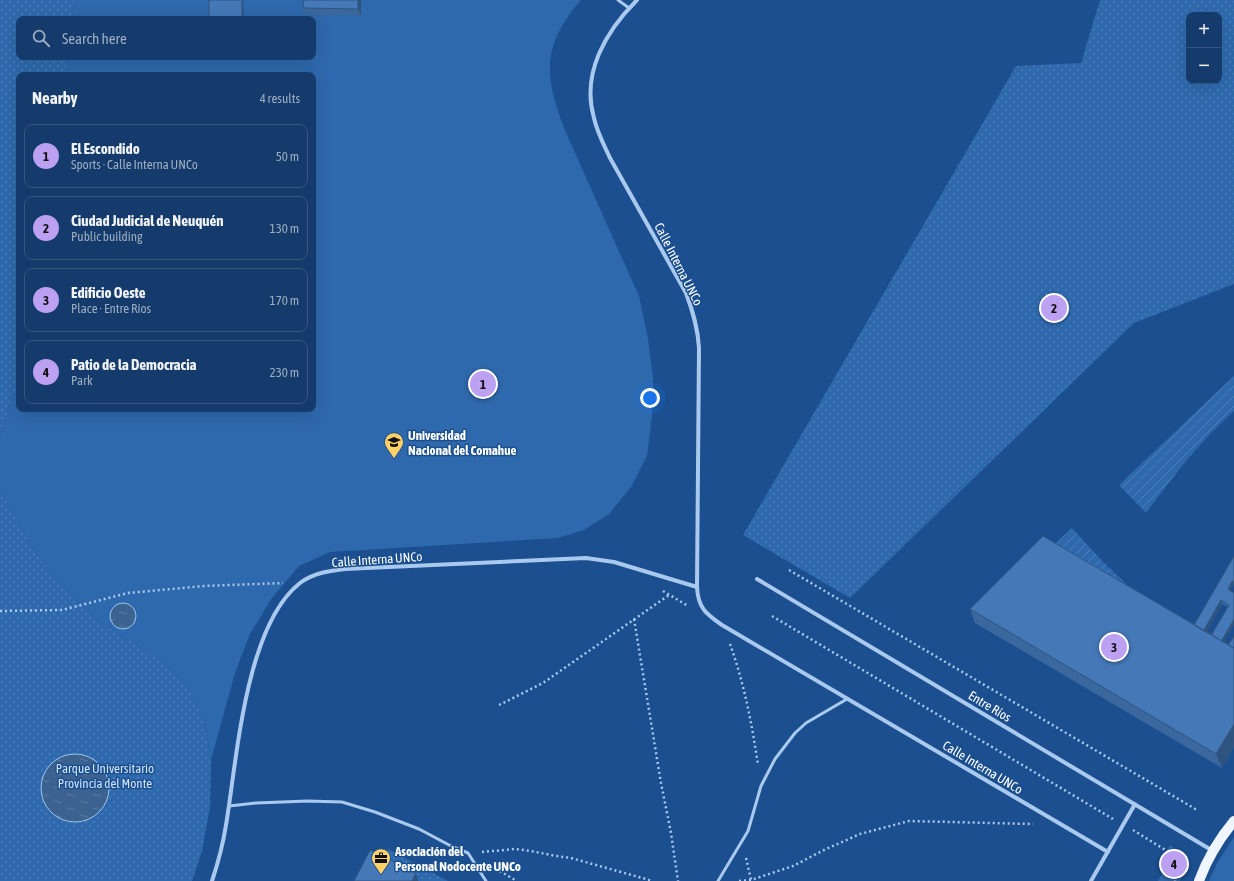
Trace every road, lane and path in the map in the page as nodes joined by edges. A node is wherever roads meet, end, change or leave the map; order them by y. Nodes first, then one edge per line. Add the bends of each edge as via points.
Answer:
1 (618, 0) edge
2 (637, 0) edge
3 (629, 8) junction
4 (789, 570) dead end
5 (757, 579) dead end
6 (300, 583) junction
7 (697, 587) junction
8 (669, 595) dead end
9 (0, 611) edge
10 (772, 616) dead end
11 (634, 619) junction
12 (729, 642) dead end
13 (847, 699) junction
14 (499, 705) dead end
15 (761, 786) junction
16 (1135, 804) junction
17 (229, 806) junction
18 (1196, 810) dead end
19 (1234, 821) edge
20 (1060, 824) junction
21 (1124, 825) junction
22 (743, 841) junction
23 (1179, 851) dead end
24 (1213, 851) junction
25 (1108, 852) junction
26 (468, 853) junction
27 (1175, 856) junction
28 (751, 880) edge
29 (212, 881) edge
30 (486, 881) edge
31 (653, 881) edge
32 (678, 881) edge
33 (718, 881) edge
34 (739, 881) edge
35 (1091, 881) edge
36 (1174, 881) edge
37 (1199, 881) edge

1 - 3 lane
2 - 3 street, Calle Interna UNCo
3 - 7 street, Calle Interna UNCo via 617,22 598,55 592,74 590,96 593,117 600,137 686,293 698,330
4 - 18 path
5 - 16 street, Entre Ríos
6 - 7 street, Calle Interna UNCo via 315,575 345,569 586,558 614,562
6 - 9 path via 204,586 136,592 62,610
6 - 17 street, Calle Interna UNCo via 288,594 275,613 262,641 244,704
7 - 13 street, Calle Interna UNCo via 697,597 705,613
8 - 11 path
10 - 21 path
11 - 14 path via 543,683
11 - 32 path via 661,783 672,833
12 - 15 path via 742,681
13 - 15 lane via 820,713 795,733 775,759
13 - 20 street, Calle Interna UNCo
15 - 22 lane
16 - 21 street
16 - 24 street, Entre Ríos
17 - 26 lane via 308,801 342,802 419,829
17 - 29 street, Calle Interna UNCo
19 - 24 main road
20 - 25 street, Calle Interna UNCo
20 - 28 path via 909,821 860,834 793,866
21 - 25 street
21 - 27 path
22 - 28 path
22 - 33 lane
23 - 27 path
24 - 37 main road
25 - 35 street
26 - 30 lane
26 - 31 path via 515,849 531,851 571,858
27 - 36 path via 1179,868
28 - 34 path

